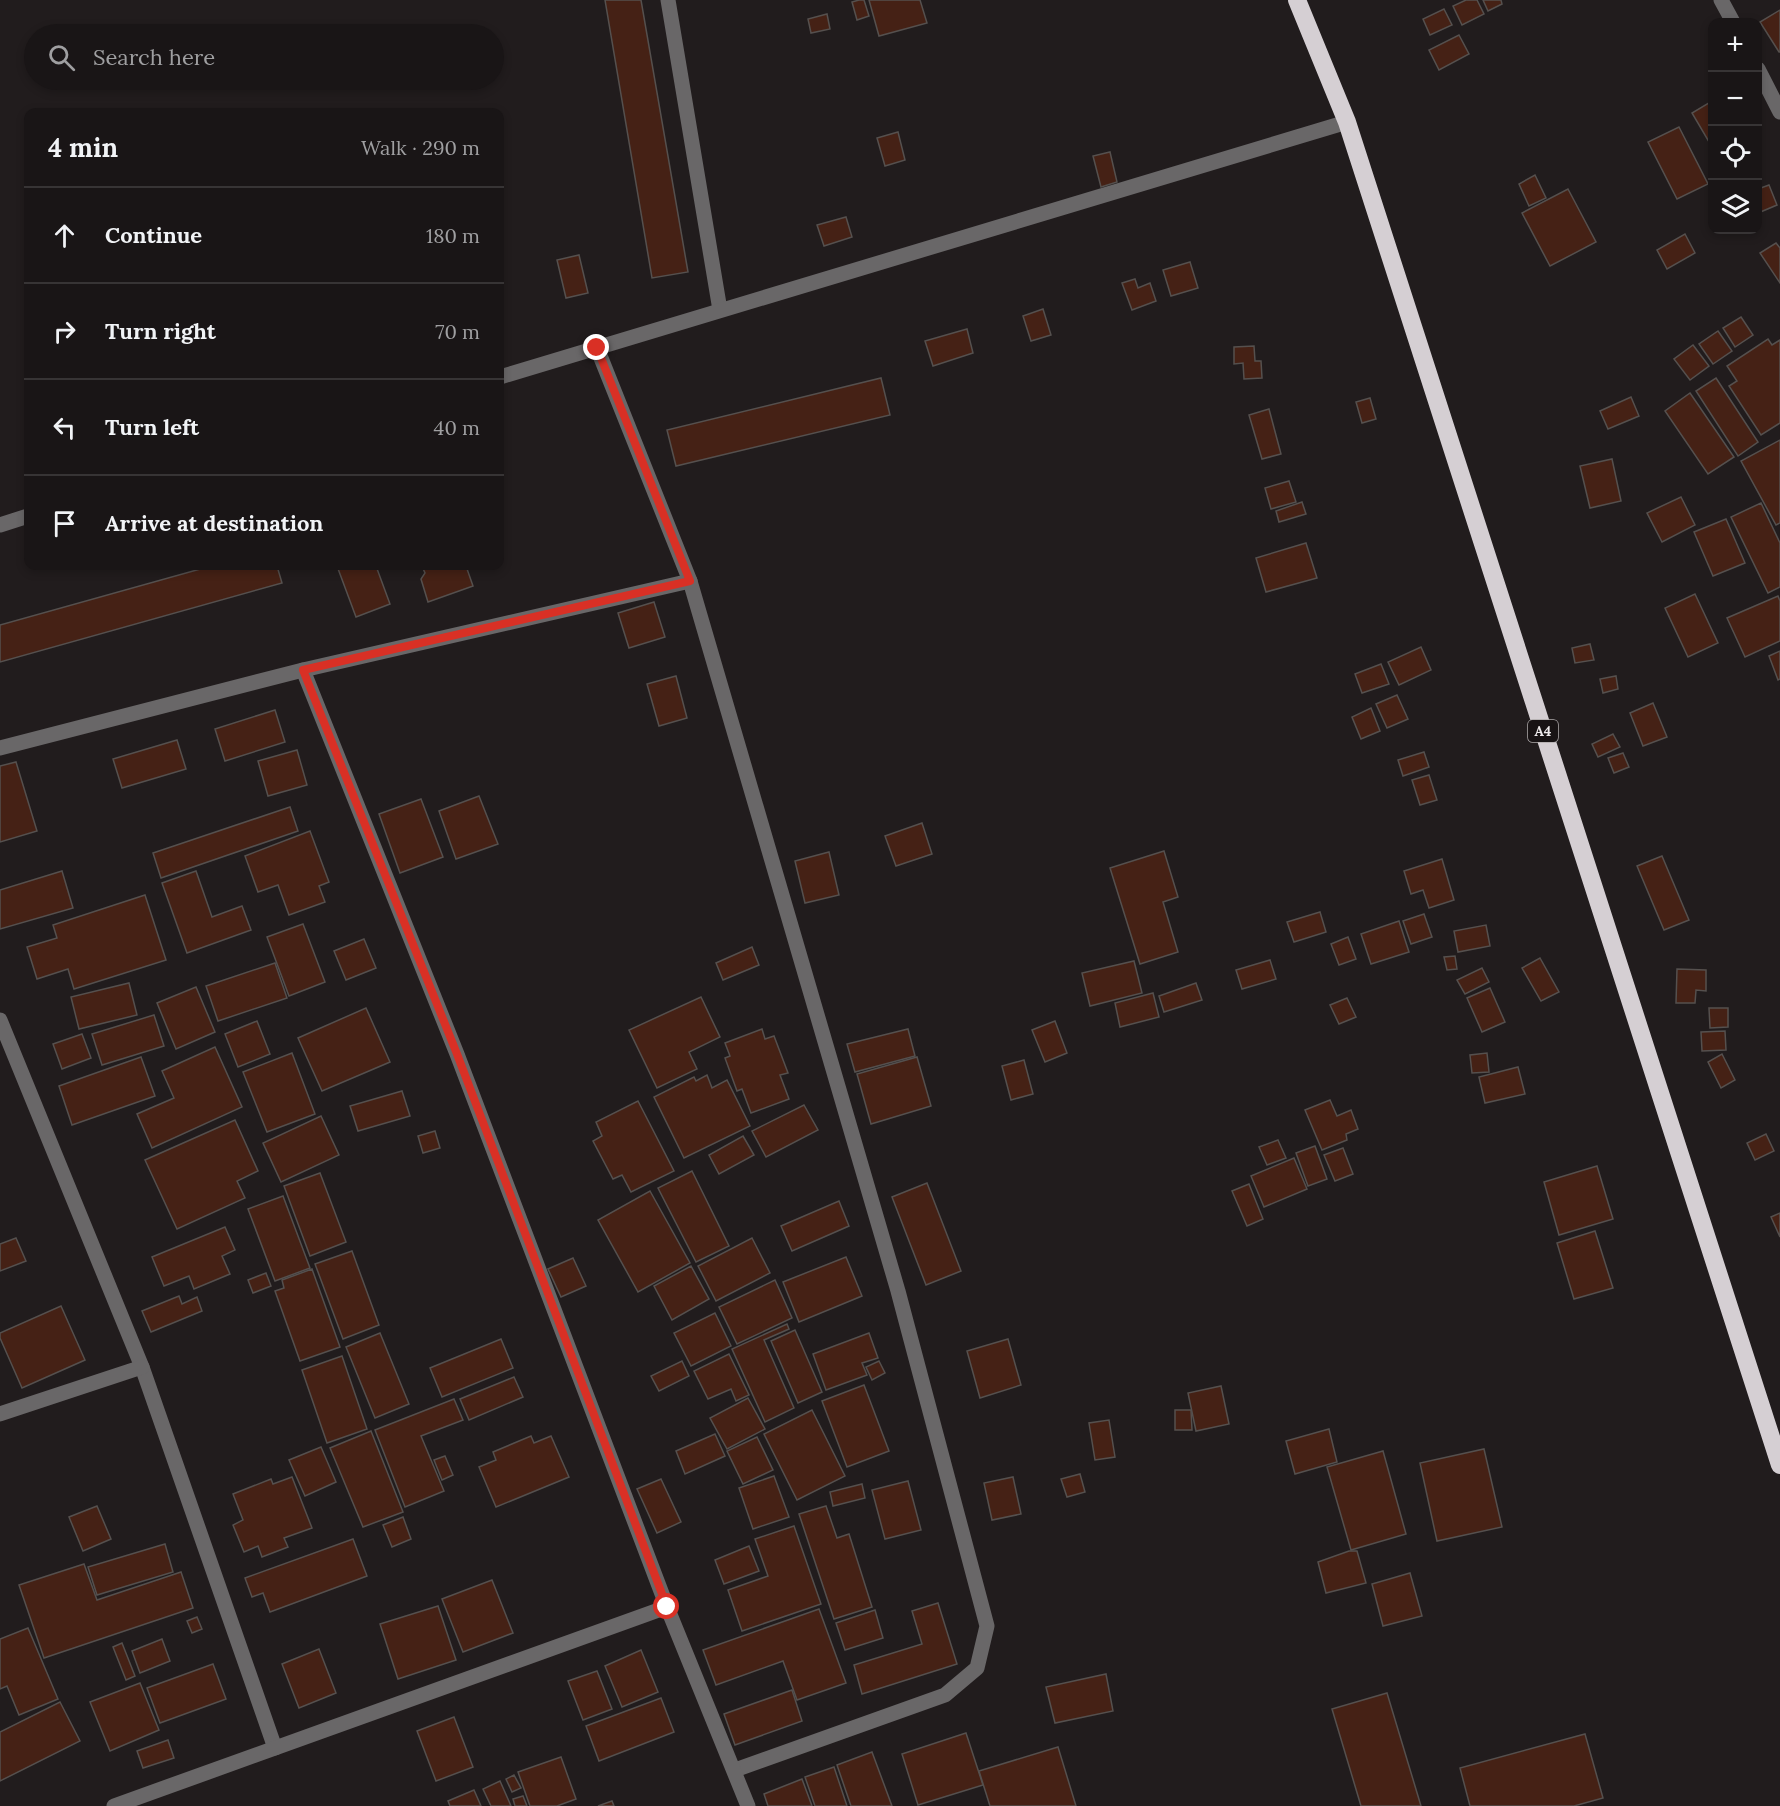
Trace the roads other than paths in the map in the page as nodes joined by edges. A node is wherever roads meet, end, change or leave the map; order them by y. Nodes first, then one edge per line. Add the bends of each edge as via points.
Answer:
1 (668, 0) edge
2 (1297, 0) edge
3 (1720, 0) edge
4 (1730, 18) edge
5 (1761, 72) edge
6 (1775, 89) edge
7 (1780, 112) edge
8 (1347, 122) junction
9 (720, 310) junction
10 (597, 348) junction
11 (504, 376) edge
12 (24, 517) edge
13 (0, 525) edge
14 (690, 581) junction
15 (303, 670) junction
16 (0, 748) edge
17 (0, 1020) edge
18 (142, 1367) junction
19 (0, 1414) edge
20 (1780, 1462) edge
21 (667, 1607) junction
22 (275, 1748) junction
23 (735, 1770) junction
24 (114, 1806) edge
25 (748, 1806) edge

1 - 9 street
2 - 8 highway, A4
3 - 4 street
5 - 6 street
6 - 7 street
8 - 9 street
8 - 20 highway, A4
9 - 10 street
10 - 11 street
10 - 14 street
12 - 13 street
14 - 15 street
14 - 23 street via 898,1291 987,1626 977,1668 945,1695
15 - 16 street
15 - 21 street via 457,1054
17 - 18 street
18 - 19 street
18 - 22 street
21 - 22 street
21 - 23 street
22 - 24 street
23 - 25 street

